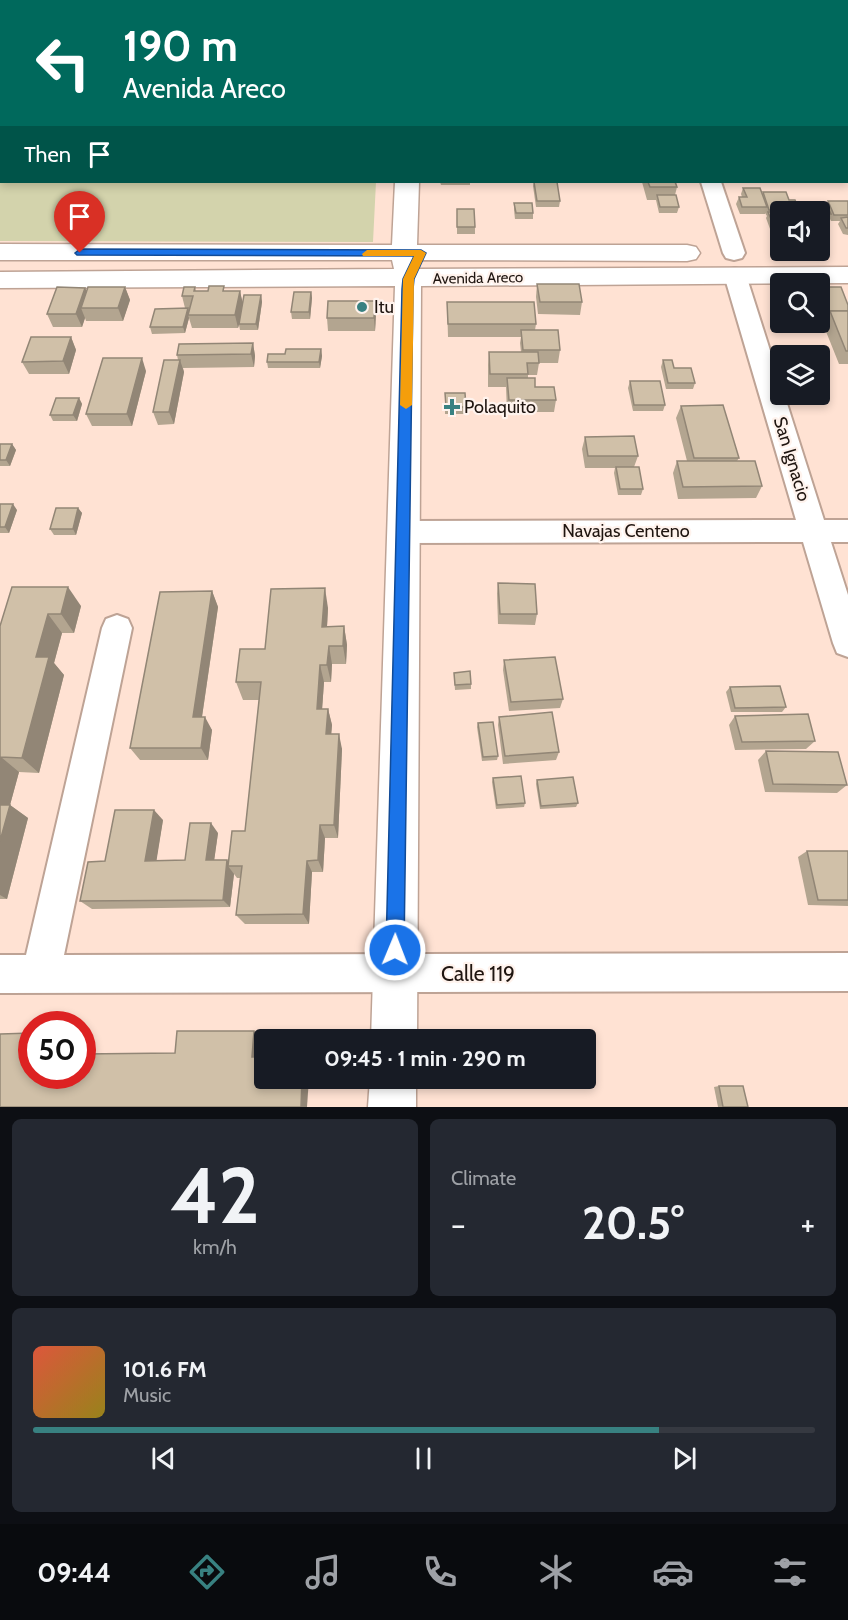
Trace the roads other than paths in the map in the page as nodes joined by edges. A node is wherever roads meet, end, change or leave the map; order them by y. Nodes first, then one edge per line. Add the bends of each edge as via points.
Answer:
1 (407, 183) edge
2 (422, 183) edge
3 (711, 183) edge
4 (0, 252) edge
5 (848, 253) edge
6 (411, 262) junction
7 (735, 264) junction
8 (848, 275) edge
9 (0, 280) edge
10 (814, 531) junction
11 (848, 531) edge
12 (404, 532) junction
13 (117, 628) dead end
14 (848, 643) edge
15 (848, 972) edge
16 (395, 973) junction
17 (0, 974) edge
18 (41, 974) junction
19 (394, 1029) edge
20 (393, 1089) edge
21 (392, 1107) edge

1 - 6 main road
2 - 6 main road
3 - 7 street, San Ignacio
4 - 6 main road, Avenida Areco
5 - 7 main road, Avenida Areco
6 - 7 main road, Avenida Areco
6 - 9 main road, Avenida Areco
6 - 12 main road
7 - 8 main road, Avenida Areco
7 - 10 street, San Ignacio
10 - 11 street, Navajas Centeno
10 - 12 street, Navajas Centeno
10 - 14 street, San Ignacio
12 - 16 main road
13 - 18 street
15 - 16 street, Calle 119
16 - 18 street, Calle 119
16 - 19 main road
17 - 18 street, Calle 119
20 - 21 main road

